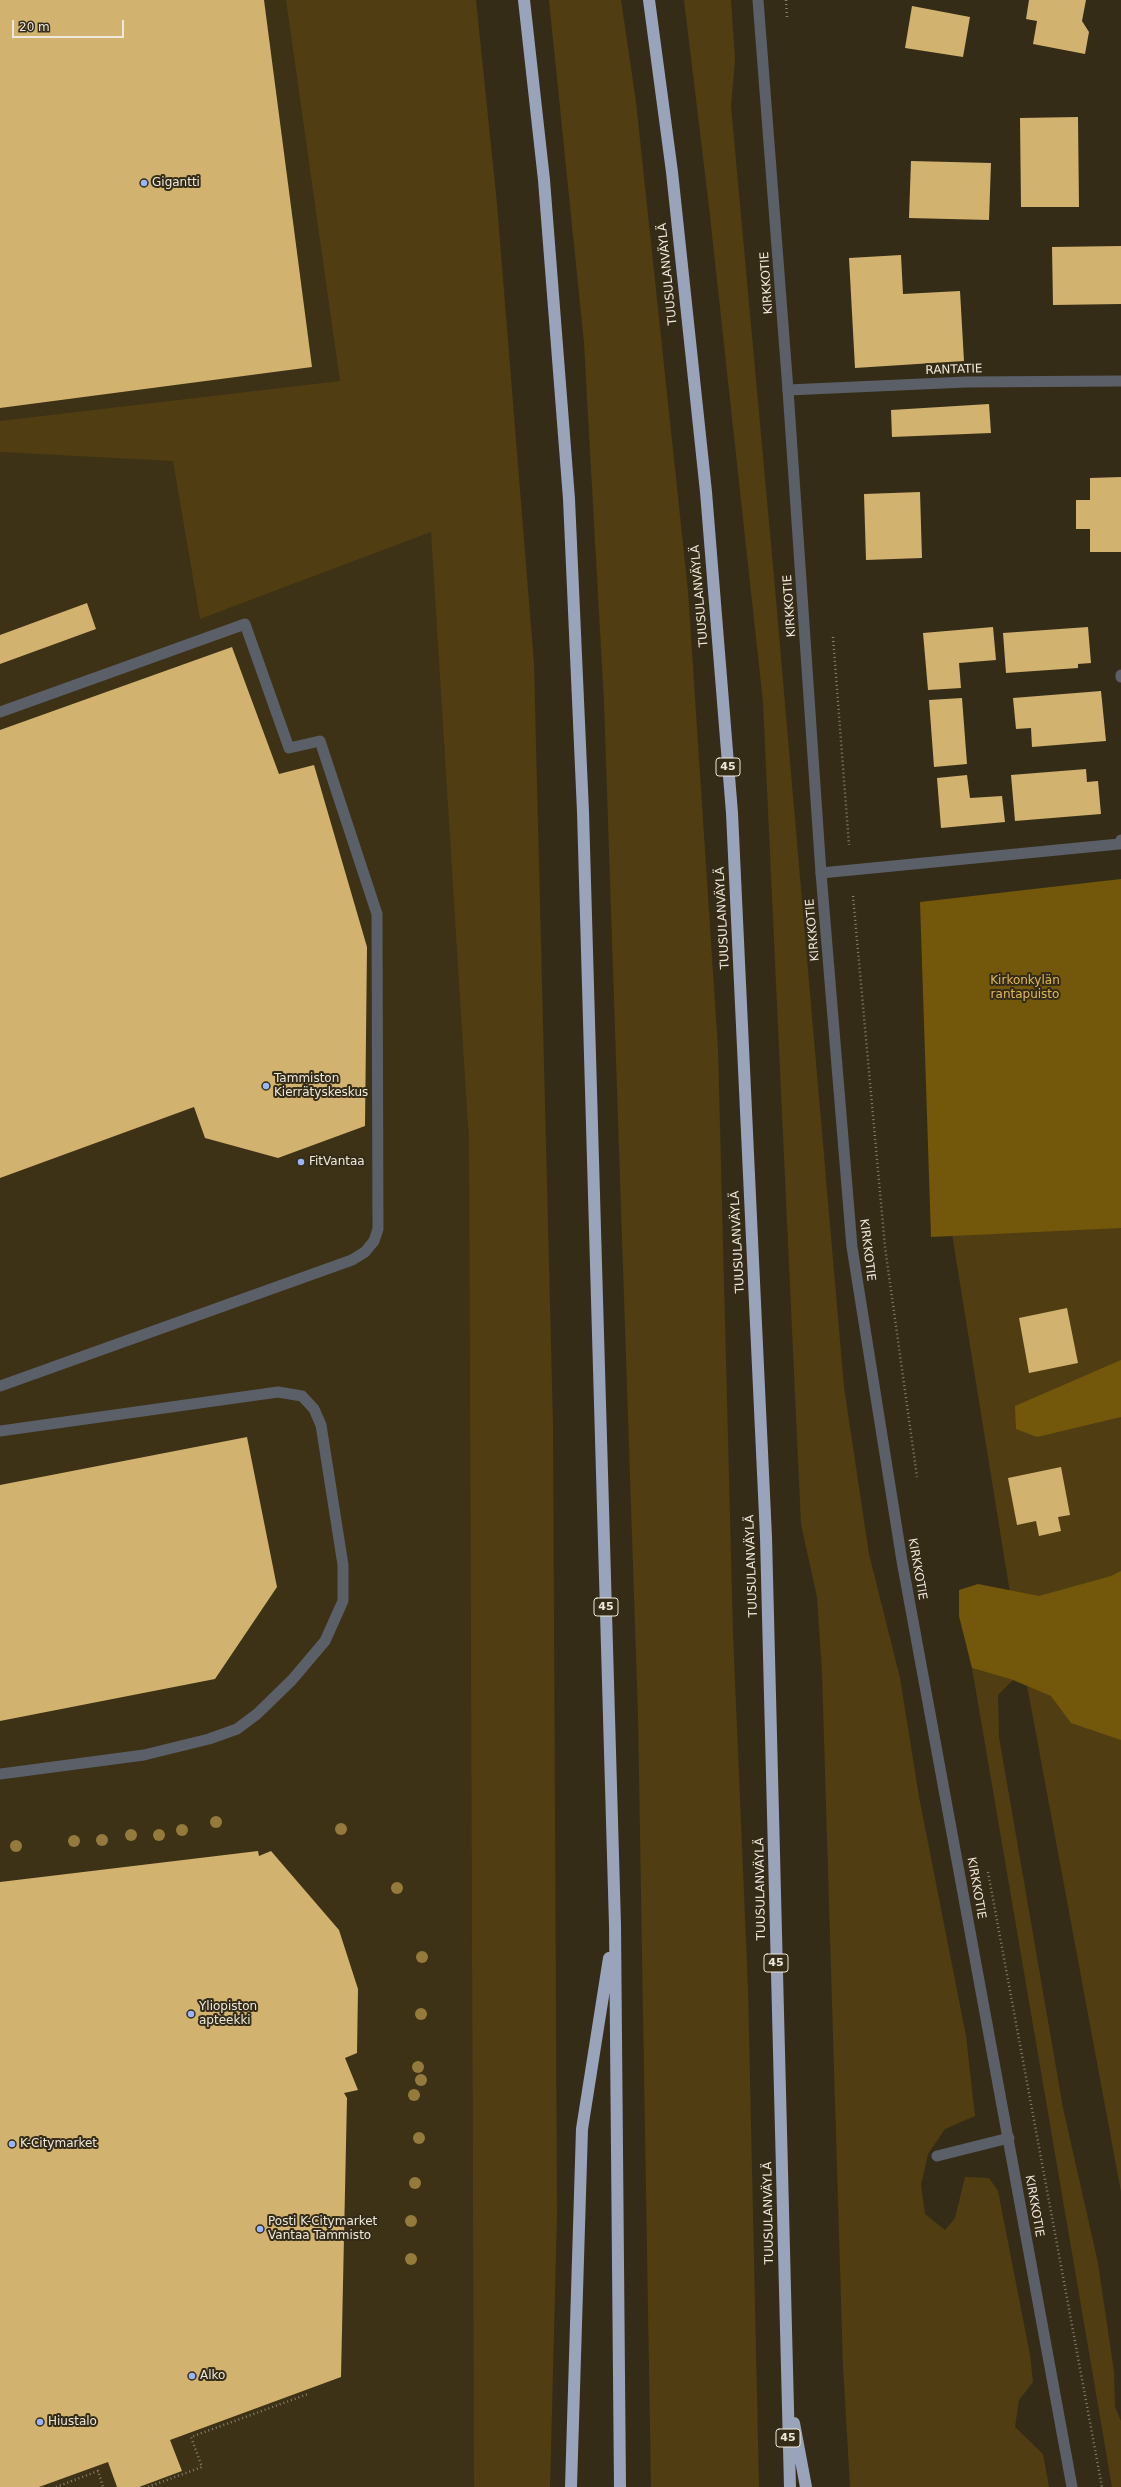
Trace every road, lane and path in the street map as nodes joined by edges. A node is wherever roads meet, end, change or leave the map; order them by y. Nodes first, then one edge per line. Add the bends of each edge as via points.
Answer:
1 (524, 0) edge
2 (649, 0) edge
3 (758, 0) edge
4 (786, 0) edge
5 (788, 24) dead end
6 (1121, 381) edge
7 (788, 390) junction
8 (832, 633) dead end
9 (0, 712) edge
10 (1121, 840) edge
11 (851, 869) junction
12 (821, 873) junction
13 (0, 1386) edge
14 (0, 1431) edge
15 (918, 1481) dead end
16 (0, 1774) edge
17 (986, 1864) dead end
18 (615, 1925) junction
19 (1009, 2138) junction
20 (937, 2156) dead end
21 (787, 2389) junction
22 (308, 2394) dead end
23 (56, 2487) edge
24 (103, 2487) edge
25 (148, 2487) edge
26 (571, 2487) edge
27 (620, 2487) edge
28 (790, 2487) edge
29 (806, 2487) edge
30 (1072, 2487) edge
31 (1102, 2487) edge

1 - 18 highway, 45 via 544,180 569,499 584,820
2 - 21 highway, TUUSULANVÄYLÄ / 45 via 672,172 706,492 732,812 766,1537
3 - 7 street, KIRKKOTIE
4 - 5 path
6 - 7 street, RANTATIE via 966,382
7 - 12 street, KIRKKOTIE
8 - 11 path
9 - 13 street via 245,624 289,748 320,741 377,914 378,1229 374,1241 365,1252 352,1260
10 - 11 street via 1118,844
11 - 12 street
11 - 15 path via 885,1247
12 - 19 street, KIRKKOTIE via 852,1247 902,1561
14 - 16 street via 278,1392 302,1396 314,1409 322,1425 343,1565 343,1601 325,1641 292,1680 257,1714 237,1729 209,1739 144,1755
17 - 31 path
18 - 26 highway via 582,2129
18 - 27 highway, 45
19 - 20 street
19 - 30 street, KIRKKOTIE
21 - 28 highway, TUUSULANVÄYLÄ / 45
21 - 29 highway
22 - 25 path via 191,2437 202,2467
23 - 24 path via 98,2471

